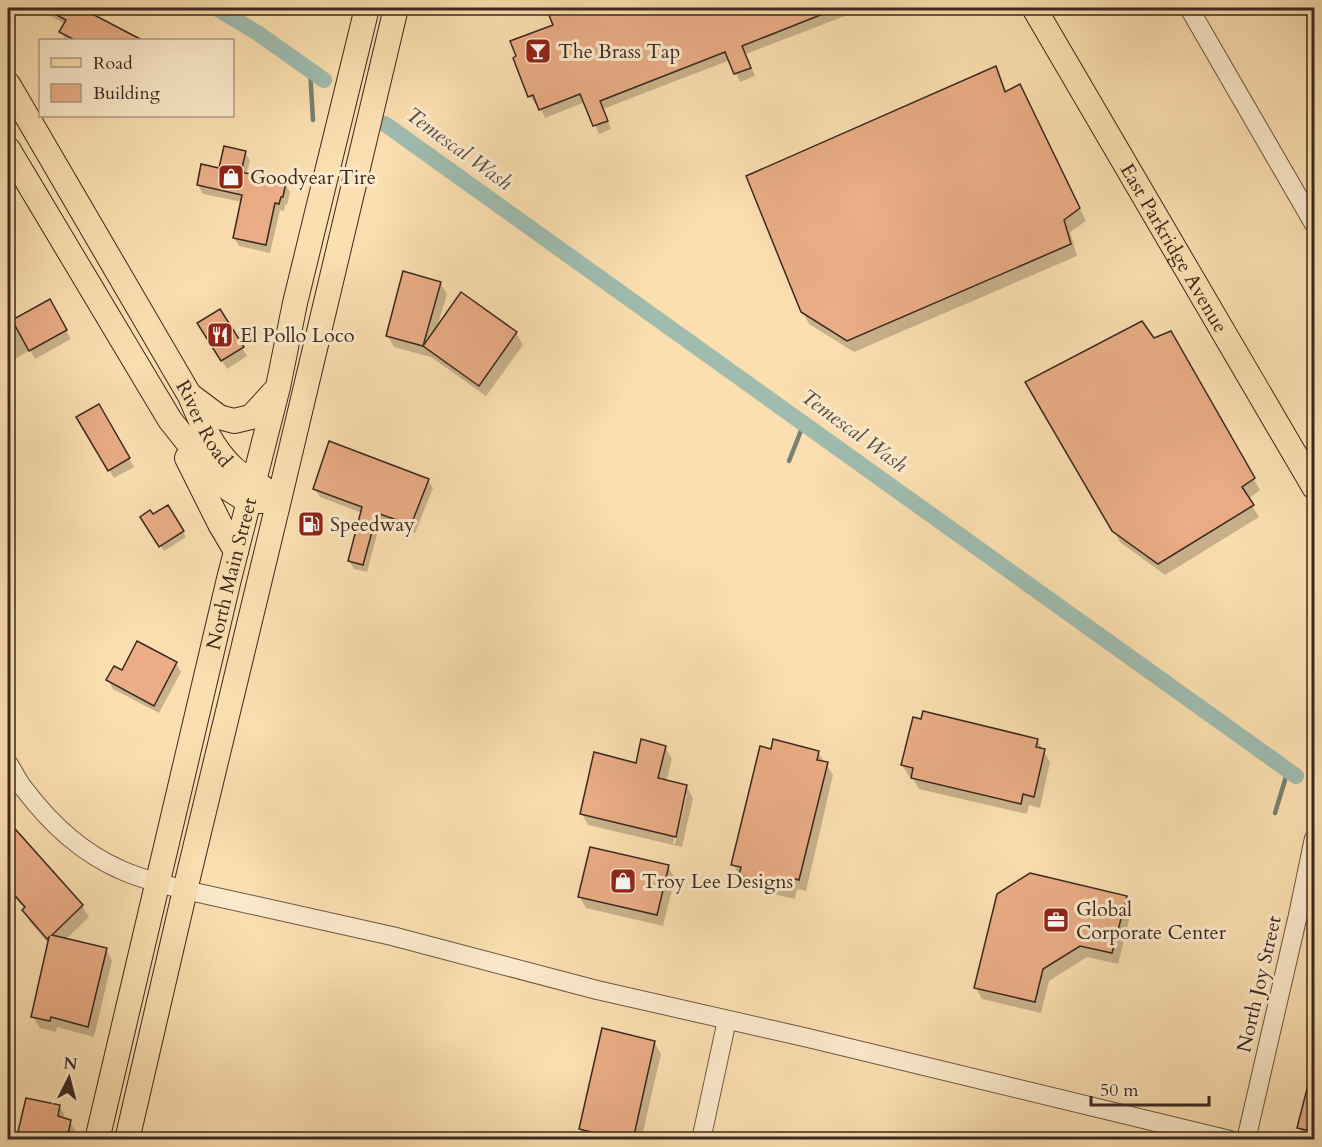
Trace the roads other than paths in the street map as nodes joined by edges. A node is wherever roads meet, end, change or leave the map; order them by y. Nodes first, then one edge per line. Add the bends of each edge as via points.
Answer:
1 (367, 8) edge
2 (396, 8) edge
3 (1034, 8) edge
4 (1189, 8) edge
5 (8, 84) edge
6 (8, 115) edge
7 (8, 149) edge
8 (79, 208) junction
9 (1314, 224) edge
10 (278, 387) junction
11 (190, 396) junction
12 (170, 420) junction
13 (1314, 487) edge
14 (251, 491) junction
15 (279, 500) junction
16 (236, 550) junction
17 (8, 763) edge
18 (1313, 846) edge
19 (157, 882) junction
20 (185, 890) junction
21 (727, 1020) junction
22 (97, 1140) edge
23 (127, 1140) edge
24 (701, 1140) edge
25 (1230, 1140) edge
26 (1246, 1140) edge

1 - 10 main road, North Main Street
2 - 15 main road, North Main Street
3 - 13 main road, East Parkridge Avenue
4 - 9 street
5 - 8 main road, River Road
6 - 8 main road via 50,186
7 - 12 main road, River Road
8 - 11 main road, River Road
10 - 11 main road via 251,417 234,421 219,417
10 - 14 main road, North Main Street
11 - 14 main road, River Road via 205,432
12 - 14 main road, River Road via 229,489
12 - 16 main road
14 - 15 main road, River Road
14 - 16 main road, North Main Street
15 - 20 main road, North Main Street
16 - 19 main road, North Main Street
17 - 19 street via 23,789 71,839 120,870
18 - 26 street, North Joy Street
19 - 20 street
19 - 22 main road, North Main Street
20 - 21 street via 392,936
20 - 23 main road, North Main Street
21 - 24 street
21 - 25 street

